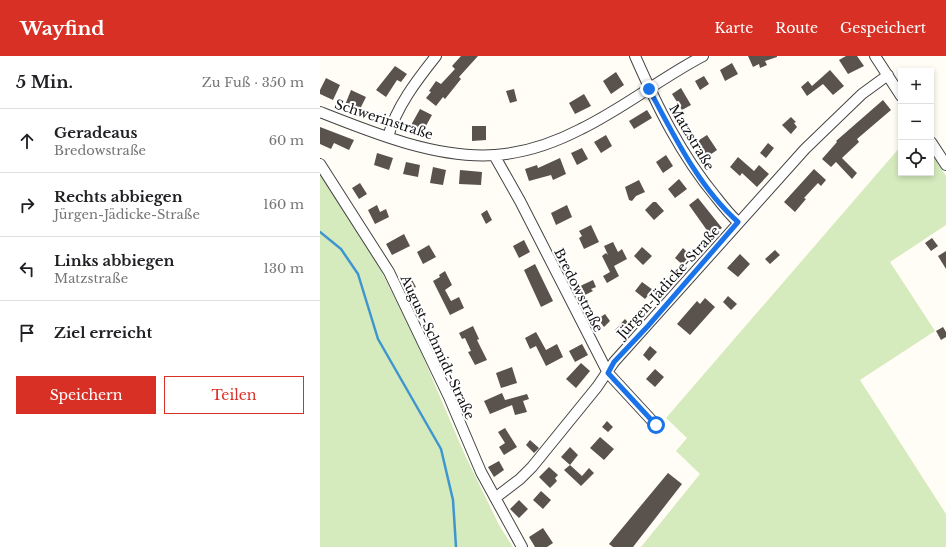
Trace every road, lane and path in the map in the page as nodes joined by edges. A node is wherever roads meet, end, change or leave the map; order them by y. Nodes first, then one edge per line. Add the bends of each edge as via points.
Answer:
1 (436, 56) edge
2 (635, 56) edge
3 (703, 56) edge
4 (875, 56) edge
5 (888, 75) junction
6 (649, 89) junction
7 (898, 91) edge
8 (320, 112) edge
9 (388, 137) junction
10 (934, 147) edge
11 (494, 155) junction
12 (320, 164) edge
13 (946, 165) edge
14 (738, 222) junction
15 (608, 373) junction
16 (656, 425) dead end
17 (495, 498) junction
18 (522, 547) edge

1 - 9 street via 399,109
2 - 6 street, Matzstraße
3 - 6 street, Schwerinstraße
4 - 5 street
5 - 7 street
5 - 14 street, Jürgen-Jädicke-Straße via 841,113
6 - 11 street, Schwerinstraße via 564,137 531,149
6 - 14 street, Matzstraße via 692,165
8 - 9 street, Schwerinstraße
9 - 11 street, Schwerinstraße via 436,150
10 - 13 street
11 - 15 street, Bredowstraße
12 - 17 street, August-Schmidt-Straße via 386,266
14 - 15 street, Jürgen-Jädicke-Straße via 614,362
15 - 16 street, Bredowstraße
15 - 17 street, Jürgen-Jädicke-Straße via 532,467
17 - 18 street, August-Schmidt-Straße

